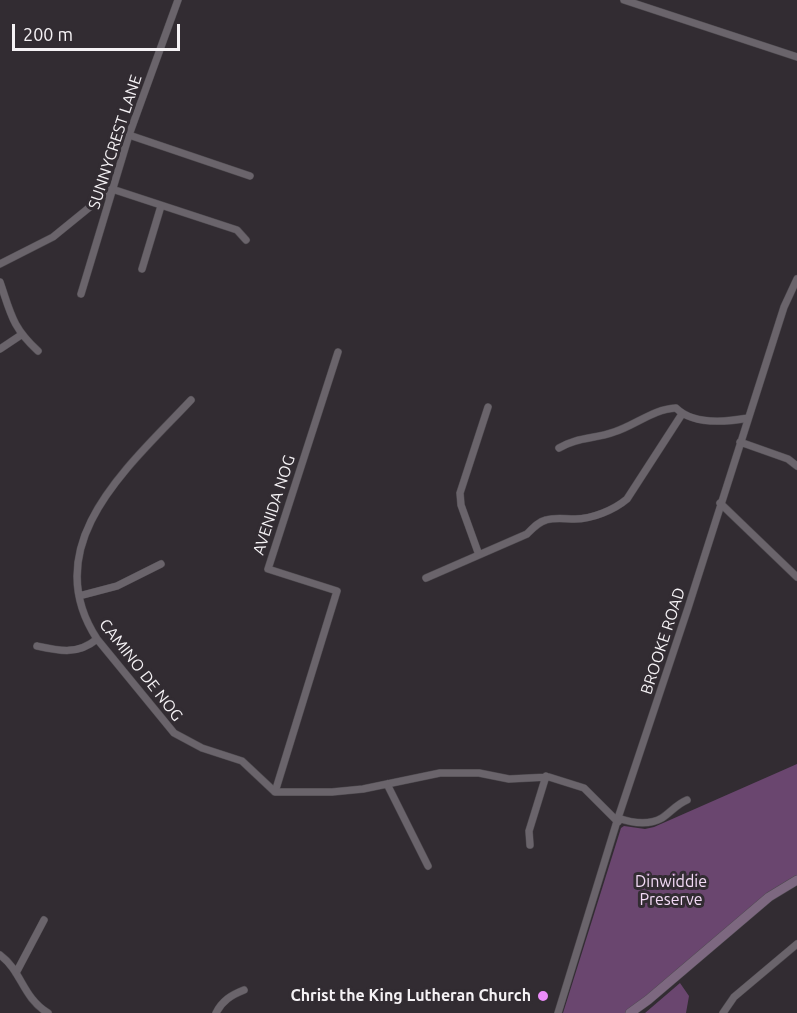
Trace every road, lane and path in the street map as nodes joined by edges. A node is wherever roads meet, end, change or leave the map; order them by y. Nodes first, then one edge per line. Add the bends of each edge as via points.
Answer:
1 (178, 0) edge
2 (624, 0) edge
3 (797, 57) edge
4 (129, 135) junction
5 (250, 176) dead end
6 (112, 189) junction
7 (161, 206) junction
8 (246, 240) dead end
9 (0, 264) edge
10 (142, 269) dead end
11 (797, 279) edge
12 (0, 282) edge
13 (81, 294) dead end
14 (21, 335) junction
15 (0, 349) edge
16 (38, 351) dead end
17 (338, 352) dead end
18 (191, 400) dead end
19 (488, 407) dead end
20 (682, 414) junction
21 (748, 418) junction
22 (740, 442) junction
23 (559, 448) dead end
24 (797, 466) edge
25 (720, 503) junction
26 (479, 555) junction
27 (161, 564) dead end
28 (797, 577) edge
29 (426, 578) dead end
30 (79, 596) junction
31 (97, 639) junction
32 (37, 646) dead end
33 (546, 776) junction
34 (387, 784) junction
35 (274, 792) junction
36 (687, 800) dead end
37 (618, 820) junction
38 (530, 844) dead end
39 (428, 866) dead end
40 (797, 880) edge
41 (44, 920) dead end
42 (797, 944) edge
43 (0, 955) edge
44 (16, 973) junction
45 (244, 990) dead end
46 (48, 1013) edge
47 (216, 1013) edge
48 (558, 1013) edge
49 (630, 1013) edge
50 (723, 1013) edge

1 - 4 street, SUNNYCREST LANE
2 - 3 street
4 - 5 street
4 - 6 street, SUNNYCREST LANE
6 - 7 street
6 - 9 street via 53,237
6 - 13 street, SUNNYCREST LANE
7 - 8 street via 237,230
7 - 10 street
11 - 21 street, BROOKE ROAD via 783,307
12 - 14 street
14 - 15 street
14 - 16 street
17 - 35 street, AVENIDA NOG via 268,569 337,591
18 - 30 street, CAMINO DE NOG via 101,500 78,556
19 - 26 street via 460,493
20 - 21 street via 719,422
20 - 23 street via 676,408 663,409 620,430 576,439
20 - 26 street via 620,505 578,519 546,520 527,534
21 - 22 street, BROOKE ROAD
22 - 24 street
22 - 25 street, BROOKE ROAD
25 - 28 street
25 - 37 street, BROOKE ROAD
26 - 29 street
27 - 30 street via 117,586
30 - 31 street, CAMINO DE NOG via 87,624
31 - 32 street via 72,651
31 - 35 street, CAMINO DE NOG via 174,733 202,748 242,761
33 - 34 street via 509,779 440,772
33 - 37 street via 584,788
33 - 38 street via 529,831
34 - 35 street via 332,792
34 - 39 street
36 - 37 street via 651,822
37 - 48 street, BROOKE ROAD
40 - 49 main road via 769,897
41 - 44 street
42 - 50 street via 734,997
43 - 44 street
44 - 46 street via 31,999
45 - 47 street via 231,995

